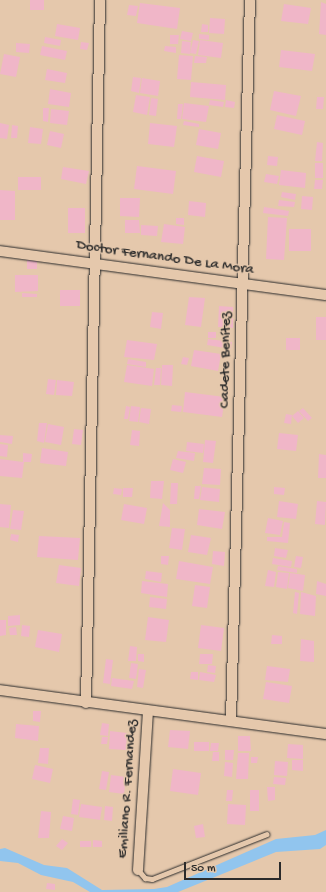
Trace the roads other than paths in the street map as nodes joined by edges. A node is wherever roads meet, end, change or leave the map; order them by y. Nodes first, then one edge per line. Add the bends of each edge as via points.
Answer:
1 (100, 0) edge
2 (250, 0) edge
3 (0, 251) edge
4 (94, 264) junction
5 (243, 283) junction
6 (326, 295) edge
7 (0, 690) edge
8 (86, 702) junction
9 (148, 711) junction
10 (231, 720) junction
11 (326, 734) edge
12 (267, 834) dead end
13 (138, 870) joint

1 - 4 street
2 - 5 street, Cadete Benítez
3 - 4 street, Doctor Fernando De La Mora
4 - 5 street, Doctor Fernando De La Mora
4 - 8 street
5 - 6 street, Doctor Fernando De La Mora
5 - 10 street, Cadete Benítez
7 - 8 street
8 - 9 street
9 - 10 street
9 - 13 street, Emiliano R. Fernandez
10 - 11 street
12 - 13 lane, Emiliano R. Fernandez via 152,879 145,878

